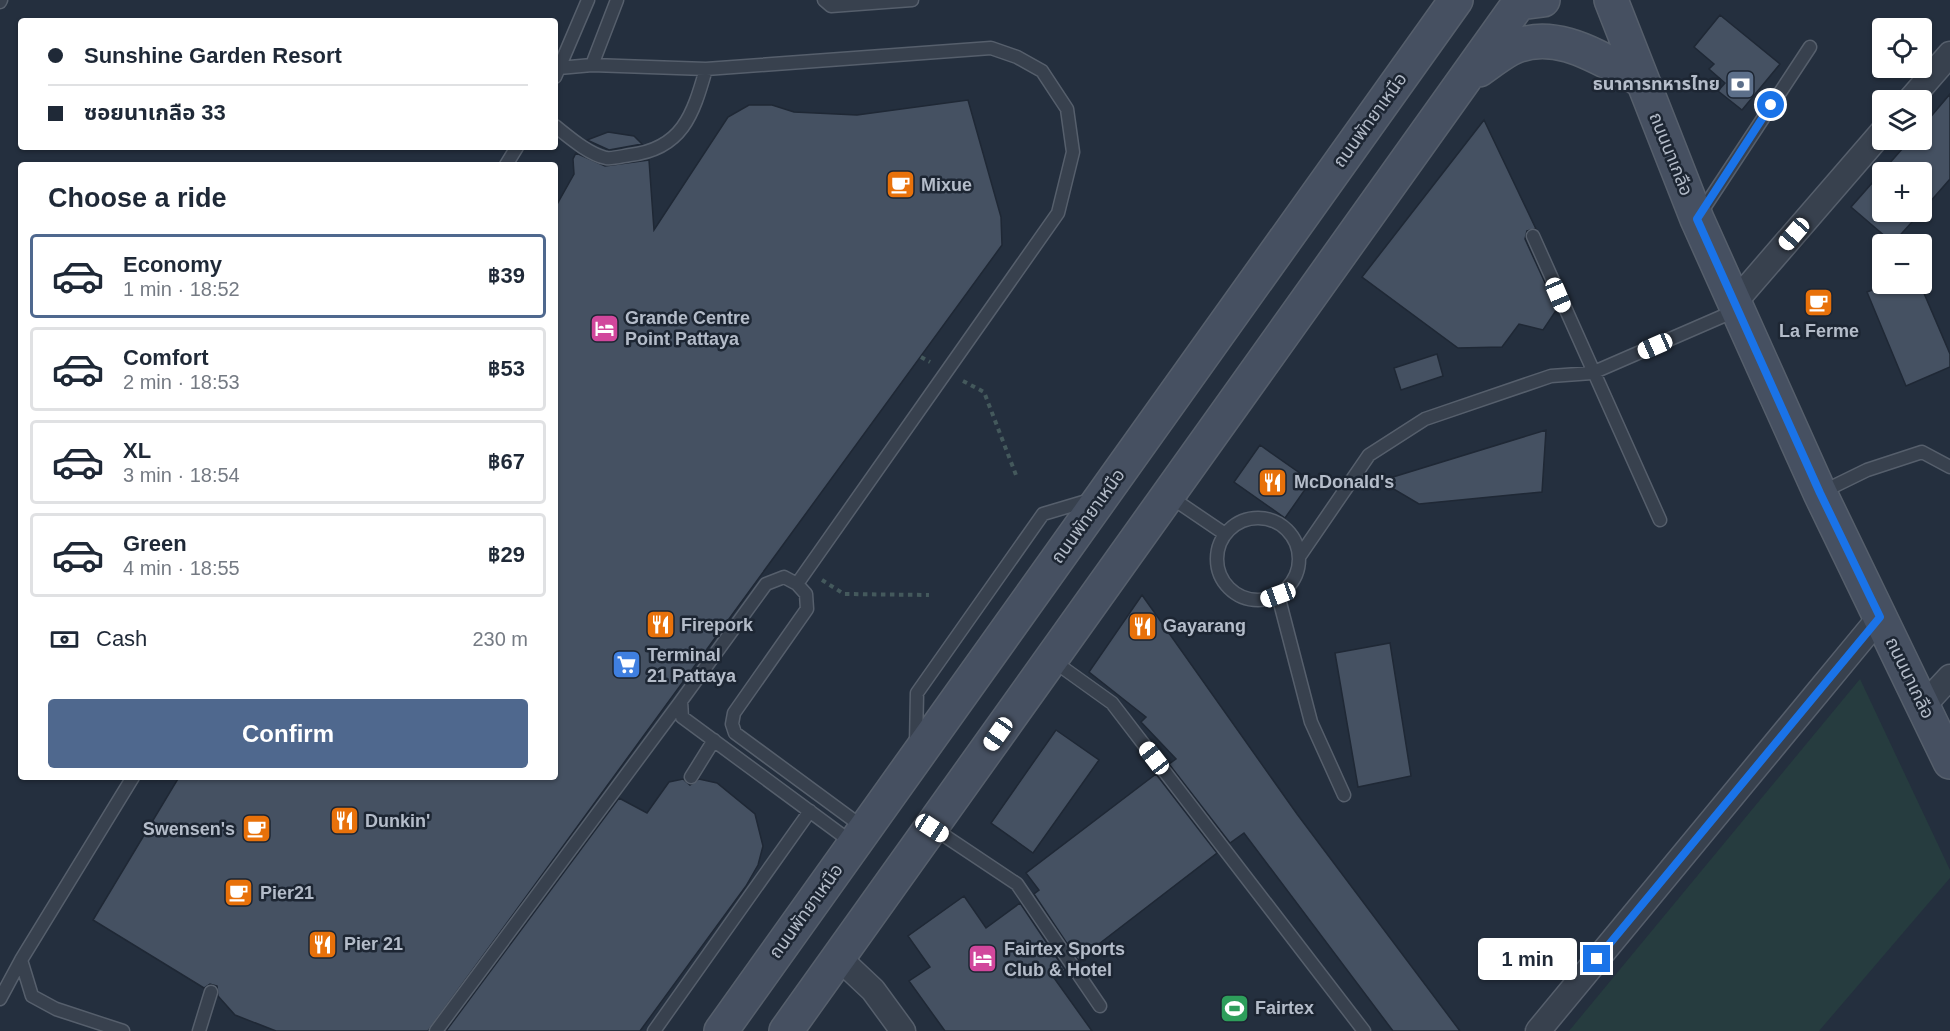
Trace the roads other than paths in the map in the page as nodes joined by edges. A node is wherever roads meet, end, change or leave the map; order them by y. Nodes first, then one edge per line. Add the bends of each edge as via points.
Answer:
1 (588, 0) edge
2 (617, 0) edge
3 (824, 0) edge
4 (912, 0) edge
5 (1456, 0) edge
6 (1611, 0) edge
7 (1531, 1) edge
8 (1810, 47) dead end
9 (1950, 54) edge
10 (592, 65) junction
11 (706, 69) junction
12 (558, 70) edge
13 (558, 72) edge
14 (1466, 78) junction
15 (1641, 80) junction
16 (1919, 90) edge
17 (558, 128) edge
18 (1872, 144) edge
19 (1697, 219) junction
20 (1533, 236) dead end
21 (1737, 306) junction
22 (1592, 373) junction
23 (1950, 467) edge
24 (1820, 493) junction
25 (1168, 495) junction
26 (1660, 520) dead end
27 (1225, 534) junction
28 (1299, 557) junction
29 (797, 584) junction
30 (1278, 595) junction
31 (1880, 617) junction
32 (1051, 659) junction
33 (1950, 677) edge
34 (681, 701) junction
35 (1924, 705) junction
36 (714, 740) junction
37 (1950, 762) edge
38 (691, 777) dead end
39 (131, 780) edge
40 (1344, 795) dead end
41 (810, 811) junction
42 (932, 828) junction
43 (860, 836) junction
44 (838, 958) junction
45 (21, 960) junction
46 (211, 992) dead end
47 (0, 999) edge
48 (1100, 1006) dead end
49 (123, 1031) edge
50 (199, 1031) edge
51 (436, 1031) edge
52 (654, 1031) edge
53 (721, 1031) edge
54 (786, 1031) edge
55 (903, 1031) edge
56 (1364, 1031) edge
57 (1538, 1031) edge

1 - 12 lane
2 - 10 lane
3 - 4 lane via 831,6
5 - 43 main road, ถนนพัทยาเหนือ
6 - 15 main road, ถนนนาเกลือ
7 - 14 main road
8 - 19 lane
9 - 16 street
10 - 11 lane
10 - 13 lane
11 - 17 lane via 684,126 672,142 658,150 606,158
11 - 29 lane via 991,48 1042,71 1067,110 1073,152 1058,213
14 - 15 main road via 1512,48 1539,41 1575,45
14 - 25 main road
15 - 19 main road, ถนนนาเกลือ
18 - 21 street
19 - 21 main road, ถนนนาเกลือ
20 - 22 lane
21 - 22 lane
21 - 24 main road, ถนนนาเกลือ
22 - 26 lane
22 - 28 lane via 1551,376 1466,404 1425,419 1386,443 1369,455
23 - 24 lane via 1922,452 1867,470
24 - 31 main road, ถนนนาเกลือ
25 - 27 lane
25 - 32 main road
27 - 28 lane via 1241,521 1269,519 1292,534
27 - 30 lane via 1216,552 1217,566 1228,589 1252,601
28 - 30 lane via 1296,576
29 - 34 lane via 783,577 766,584
29 - 43 lane via 806,594 807,609 734,713 732,724 735,733
30 - 40 lane via 1311,722
31 - 35 main road, ถนนนาเกลือ
31 - 57 street
32 - 42 main road
32 - 56 lane via 1112,703
33 - 35 street
34 - 36 lane via 682,717
34 - 51 lane
35 - 37 main road, ถนนนาเกลือ
36 - 38 lane
36 - 41 lane
39 - 45 lane
41 - 43 lane
41 - 52 lane
42 - 44 main road
42 - 48 lane via 1017,884
43 - 53 main road, ถนนพัทยาเหนือ
44 - 54 main road
44 - 55 street via 873,990
45 - 47 lane
45 - 49 lane via 32,996 56,1009
46 - 50 lane

